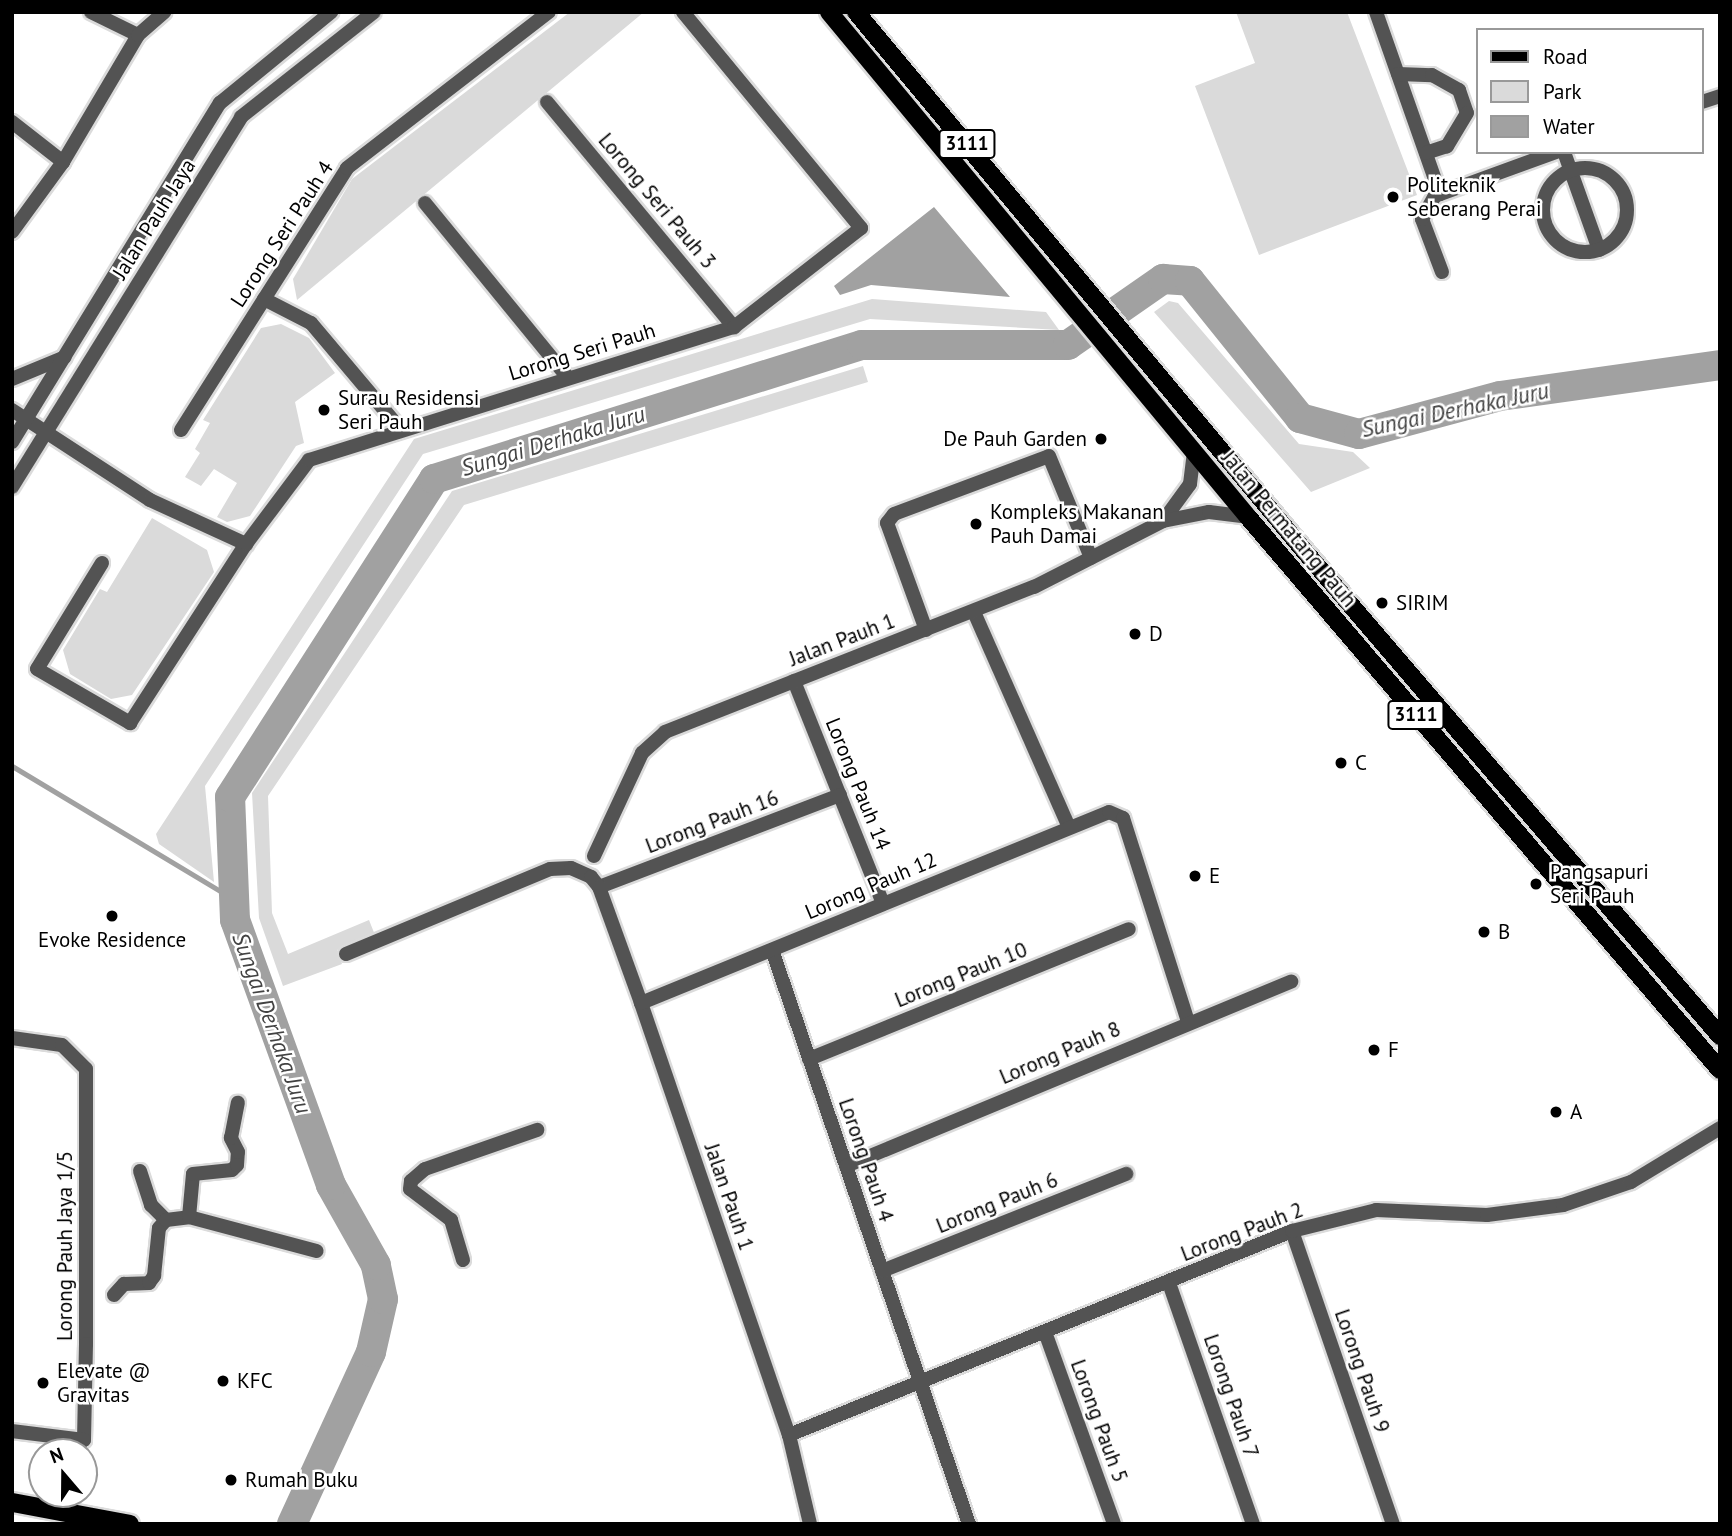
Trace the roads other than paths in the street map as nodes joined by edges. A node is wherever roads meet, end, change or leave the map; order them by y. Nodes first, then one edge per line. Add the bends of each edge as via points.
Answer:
1 (91, 12) edge
2 (164, 12) edge
3 (331, 12) edge
4 (374, 12) edge
5 (549, 12) edge
6 (683, 12) edge
7 (829, 12) edge
8 (856, 12) edge
9 (1376, 12) edge
10 (138, 36) junction
11 (1398, 74) junction
12 (547, 102) dead end
13 (12, 122) edge
14 (1426, 153) junction
15 (1550, 154) edge
16 (1565, 154) edge
17 (63, 162) junction
18 (1570, 171) junction
19 (1440, 194) junction
20 (425, 203) dead end
21 (12, 232) edge
22 (1599, 250) junction
23 (1442, 272) dead end
24 (264, 299) junction
25 (734, 327) junction
26 (66, 356) junction
27 (12, 379) edge
28 (569, 379) junction
29 (12, 410) edge
30 (27, 420) junction
31 (181, 430) dead end
32 (401, 430) junction
33 (46, 432) junction
34 (12, 442) edge
35 (1194, 453) junction
36 (12, 487) edge
37 (1248, 517) junction
38 (1163, 521) junction
39 (246, 544) junction
40 (1091, 558) junction
41 (102, 562) dead end
42 (974, 612) junction
43 (926, 630) junction
44 (794, 681) junction
45 (840, 795) junction
46 (1069, 827) junction
47 (594, 856) dead end
48 (599, 887) junction
49 (883, 903) junction
50 (1129, 929) dead end
51 (772, 950) junction
52 (346, 954) dead end
53 (1291, 982) dead end
54 (640, 1003) junction
55 (1188, 1022) junction
56 (1720, 1036) edge
57 (12, 1038) edge
58 (809, 1059) junction
59 (1720, 1070) edge
60 (238, 1103) dead end
61 (1720, 1128) edge
62 (537, 1130) dead end
63 (846, 1166) junction
64 (140, 1171) dead end
65 (1126, 1174) dead end
66 (189, 1217) junction
67 (166, 1220) junction
68 (1292, 1231) junction
69 (317, 1251) dead end
70 (463, 1260) dead end
71 (882, 1271) junction
72 (1169, 1283) junction
73 (114, 1295) dead end
74 (1045, 1332) junction
75 (920, 1382) junction
76 (12, 1431) edge
77 (789, 1435) junction
78 (12, 1502) edge
79 (129, 1524) edge
80 (810, 1524) edge
81 (969, 1524) edge
82 (1114, 1524) edge
83 (1253, 1524) edge
84 (1393, 1524) edge

1 - 10 street
2 - 10 street
3 - 26 street, Jalan Pauh Jaya via 220,103
4 - 33 street, Jalan Pauh Jaya via 241,117
5 - 24 street, Lorong Seri Pauh 4 via 347,168
6 - 25 street, Lorong Seri Pauh via 861,228
7 - 35 main road, Jalan Permatang Pauh / 3111
8 - 56 main road, Jalan Permatang Pauh / 3111 via 1131,344
9 - 11 street
10 - 17 street
11 - 14 street
11 - 14 street via 1432,75 1459,90 1467,113 1447,146
12 - 25 street, Lorong Seri Pauh 3
13 - 17 street
14 - 19 street
15 - 19 street
16 - 18 street
17 - 21 street
18 - 22 street
18 - 22 street via 1599,171 1621,189 1626,218 1621,231
18 - 22 street via 1550,187 1544,199 1545,225 1561,246 1586,253
19 - 23 street via 1422,219
20 - 28 street
24 - 31 street, Lorong Seri Pauh 4
24 - 32 street via 311,323
25 - 28 street, Lorong Seri Pauh
26 - 27 street
26 - 30 street, Jalan Pauh Jaya
28 - 32 street, Lorong Seri Pauh
29 - 30 street
30 - 33 street
30 - 34 street, Jalan Pauh Jaya
32 - 39 street, Lorong Seri Pauh via 309,460
33 - 36 street, Jalan Pauh Jaya
33 - 39 street via 150,499
35 - 37 main road, Jalan Permatang Pauh / 3111
35 - 38 street, Jalan Pauh 1 via 1189,484
37 - 38 street, Jalan Pauh 1 via 1209,512
37 - 59 main road, Jalan Permatang Pauh / 3111
38 - 40 street, Jalan Pauh 1
39 - 41 street, Lorong Seri Pauh via 130,723 37,669
40 - 42 street, Jalan Pauh 1
40 - 43 street via 1049,456 894,514 887,523
42 - 43 street, Jalan Pauh 1
42 - 46 street
43 - 44 street, Jalan Pauh 1
44 - 45 street, Lorong Pauh 14
44 - 47 street, Jalan Pauh 1 via 652,740
45 - 48 street, Lorong Pauh 16
45 - 49 street, Lorong Pauh 14
46 - 49 street, Lorong Pauh 12
46 - 55 street, Lorong Pauh 12 via 1118,812
48 - 52 street via 591,877 571,868 551,869
48 - 54 street, Jalan Pauh 1
49 - 51 street, Lorong Pauh 12
50 - 58 street, Lorong Pauh 10
51 - 54 street, Lorong Pauh 12
51 - 58 street, Lorong Pauh 4
53 - 55 street, Lorong Pauh 8
54 - 77 street, Jalan Pauh 1
55 - 63 street, Lorong Pauh 8
57 - 76 street, Lorong Pauh Jaya 1/5 via 62,1045 86,1069 84,1440
58 - 63 street, Lorong Pauh 4
60 - 66 street via 231,1138 238,1152 237,1165 232,1170 193,1174
61 - 68 street, Lorong Pauh 2 via 1632,1182 1563,1205 1487,1215 1376,1210
62 - 70 street via 425,1169 411,1181 411,1189 452,1220
63 - 71 street, Lorong Pauh 4
64 - 67 street via 151,1205
65 - 71 street, Lorong Pauh 6
66 - 67 street
66 - 69 street
67 - 73 street via 159,1228 149,1283 124,1284
68 - 72 street, Lorong Pauh 2
68 - 84 street, Lorong Pauh 9
71 - 75 street, Lorong Pauh 4
72 - 74 street, Lorong Pauh 2
72 - 83 street, Lorong Pauh 7
74 - 75 street, Lorong Pauh 2
74 - 82 street, Lorong Pauh 5
75 - 77 street, Lorong Pauh 2
75 - 81 street, Lorong Pauh 4
77 - 80 street, Jalan Pauh 1
78 - 79 highway

